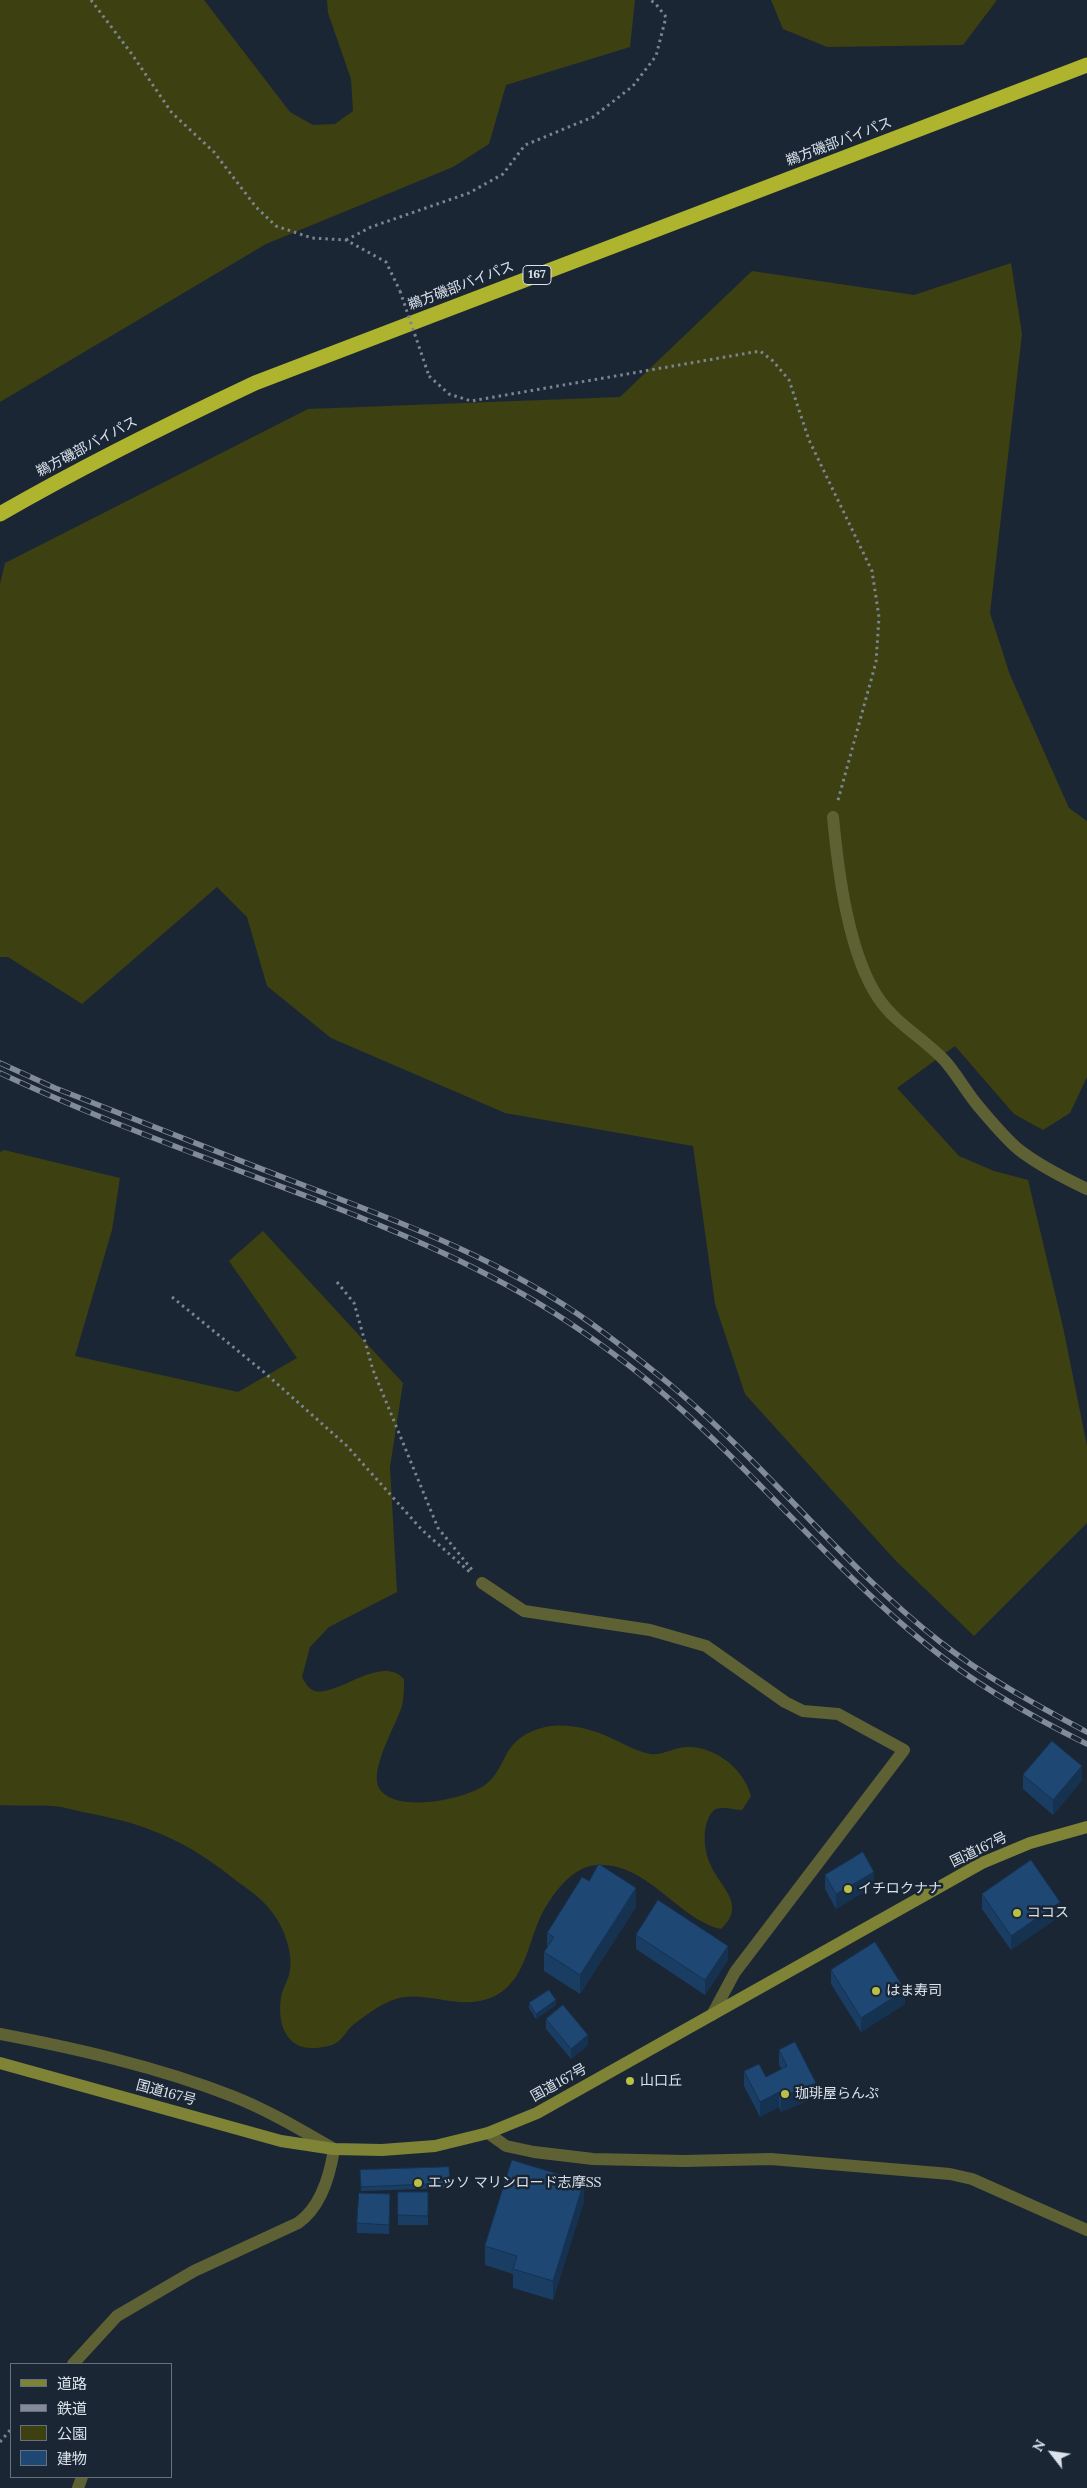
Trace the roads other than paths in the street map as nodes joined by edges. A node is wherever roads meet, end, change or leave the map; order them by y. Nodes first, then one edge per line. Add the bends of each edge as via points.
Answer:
1 (1087, 65) edge
2 (0, 514) edge
3 (833, 817) road end
4 (1087, 1189) edge
5 (482, 1584) road end
6 (1087, 1827) edge
7 (712, 2015) junction
8 (0, 2034) edge
9 (0, 2063) edge
10 (488, 2132) junction
11 (334, 2149) junction
12 (1087, 2230) edge
13 (74, 2363) edge

1 - 2 highway, 鵜方磯部バイパス / 167 via 256,383 151,432
3 - 4 street via 837,864 852,929 864,971 879,1000 908,1031 946,1062 978,1107 1018,1148
5 - 7 street via 524,1611 650,1630 706,1646 785,1702 803,1711 838,1714 904,1750 735,1972
6 - 7 street, 国道167号 via 1030,1843 982,1863
7 - 10 street, 国道167号 via 536,2113
8 - 11 street via 61,2045 145,2067 232,2096 284,2120
9 - 11 street, 国道167号 via 282,2141
10 - 11 street, 国道167号 via 435,2146
10 - 12 street via 506,2146 593,2159 684,2161 771,2158 950,2174 972,2179
11 - 13 street via 331,2170 308,2216 194,2271 117,2316

